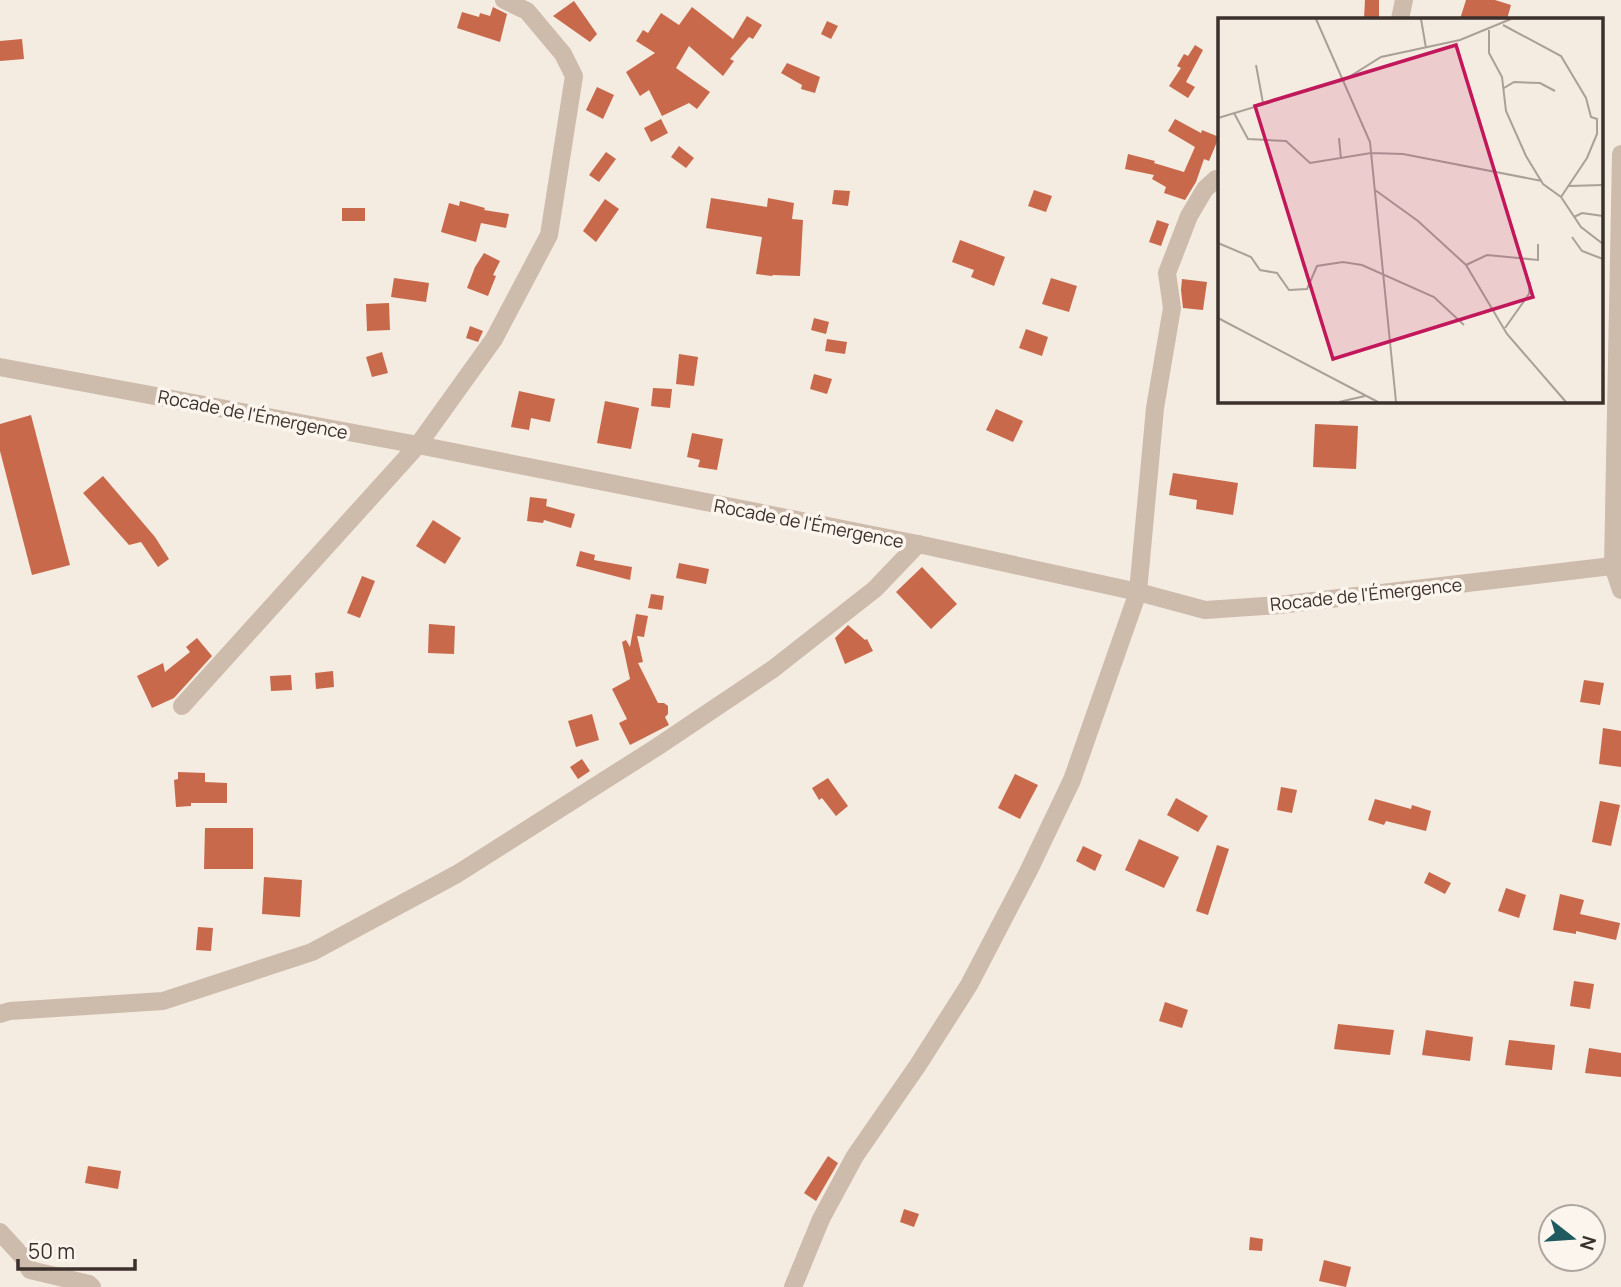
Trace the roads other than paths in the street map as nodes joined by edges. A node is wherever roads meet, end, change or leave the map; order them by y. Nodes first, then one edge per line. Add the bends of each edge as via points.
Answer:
1 (504, 0) edge
2 (1404, 0) edge
3 (1400, 18) edge
4 (1621, 154) edge
5 (1218, 180) edge
6 (0, 366) edge
7 (418, 445) junction
8 (918, 544) junction
9 (1617, 566) edge
10 (1621, 590) edge
11 (1138, 592) junction
12 (182, 706) dead end
13 (0, 1014) edge
14 (0, 1232) edge
15 (92, 1287) edge
16 (793, 1287) edge

1 - 7 street via 527,11 563,54 574,76 549,235 494,339
2 - 3 street
4 - 9 street via 1615,370
5 - 11 street via 1205,189 1189,216 1167,273 1172,308 1155,408
6 - 7 street, Rocade de l'Émergence
7 - 8 street, Rocade de l'Émergence
7 - 12 street
8 - 11 street, Rocade de l'Émergence
8 - 13 street via 875,589 773,669 457,874 312,952 163,1001
9 - 10 street
9 - 11 street, Rocade de l'Émergence via 1205,610
11 - 16 street via 1072,780 1029,870 969,985 855,1156 821,1219
14 - 15 street via 30,1270

